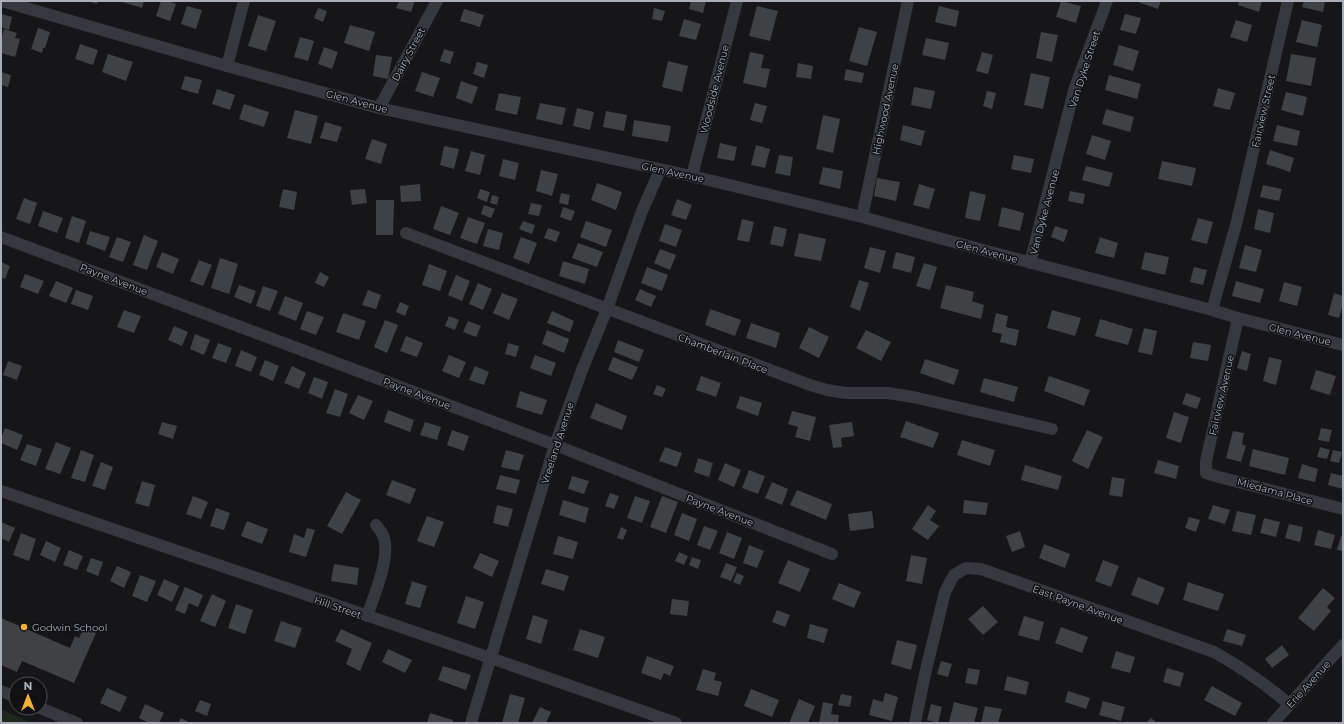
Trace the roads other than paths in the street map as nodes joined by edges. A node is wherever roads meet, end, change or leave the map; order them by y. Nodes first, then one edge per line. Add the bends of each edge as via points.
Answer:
1 (2, 1) edge
2 (244, 1) edge
3 (437, 1) edge
4 (737, 1) edge
5 (908, 1) edge
6 (1108, 1) edge
7 (1288, 1) edge
8 (227, 66) junction
9 (379, 108) junction
10 (1057, 161) joint
11 (660, 170) junction
12 (692, 176) junction
13 (862, 217) junction
14 (406, 233) dead end
15 (1, 237) edge
16 (1030, 263) junction
17 (607, 309) junction
18 (1212, 310) junction
19 (1238, 318) junction
20 (1343, 345) edge
21 (1052, 429) dead end
22 (555, 445) junction
23 (1206, 472) joint
24 (1, 491) edge
25 (1343, 509) edge
26 (376, 525) dead end
27 (832, 554) dead end
28 (367, 616) junction
29 (1343, 645) edge
30 (491, 657) junction
31 (1289, 704) junction
32 (48, 711) edge
33 (77, 723) edge
34 (471, 723) edge
35 (676, 723) edge
36 (915, 723) edge
37 (1272, 723) edge

1 - 8 street, Glen Avenue
2 - 8 street
3 - 9 street, Dairy Street
4 - 12 street, Woodside Avenue
5 - 13 street, Highwood Avenue
6 - 10 street, Van Dyke Street via 1076,87
7 - 18 street, Fairview Street via 1237,221
8 - 9 street, Glen Avenue
9 - 11 street, Glen Avenue
10 - 16 street, Van Dyke Avenue
11 - 12 street, Glen Avenue
11 - 17 street, Vreeland Avenue via 642,211
12 - 13 street, Glen Avenue
13 - 16 street, Glen Avenue
14 - 17 street, Chamberlain Place
15 - 22 street, Payne Avenue
16 - 18 street, Glen Avenue
17 - 21 street, Chamberlain Place via 827,390 913,397
17 - 22 street, Vreeland Avenue
18 - 19 street, Glen Avenue
19 - 20 street, Glen Avenue
19 - 23 street, Fairview Avenue via 1206,461
22 - 27 street, Payne Avenue
22 - 30 street, Vreeland Avenue
23 - 25 street, Miedama Place
24 - 28 street, Hill Street
26 - 28 street via 384,537 386,549 384,565
28 - 30 street, Hill Street
29 - 31 street, Erie Avenue
30 - 34 street, Vreeland Avenue
30 - 35 street, Hill Street
31 - 36 street, East Payne Avenue via 1238,666 1214,652 981,569 966,568 954,575 945,592
31 - 37 street, Erie Avenue
32 - 33 street

